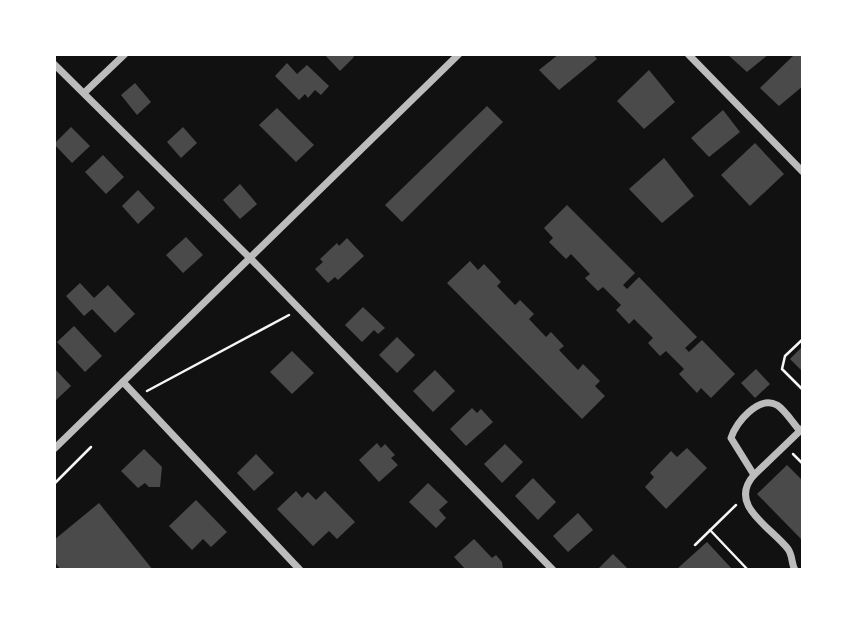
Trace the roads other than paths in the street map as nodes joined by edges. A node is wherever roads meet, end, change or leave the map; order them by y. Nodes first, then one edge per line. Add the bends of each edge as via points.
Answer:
1 (125, 54) edge
2 (459, 54) edge
3 (688, 54) edge
4 (54, 64) edge
5 (84, 93) junction
6 (803, 172) edge
7 (251, 259) junction
8 (123, 382) junction
9 (801, 429) edge
10 (54, 449) edge
11 (754, 475) junction
12 (300, 570) edge
13 (552, 570) edge
14 (795, 570) edge

1 - 5 street
2 - 7 street
3 - 6 street
4 - 5 street
5 - 7 street
7 - 8 street
7 - 13 street
8 - 10 street
8 - 12 street
9 - 11 street
9 - 11 street via 777,405 766,403 735,426 731,438
11 - 14 street via 747,482 744,499 790,551

